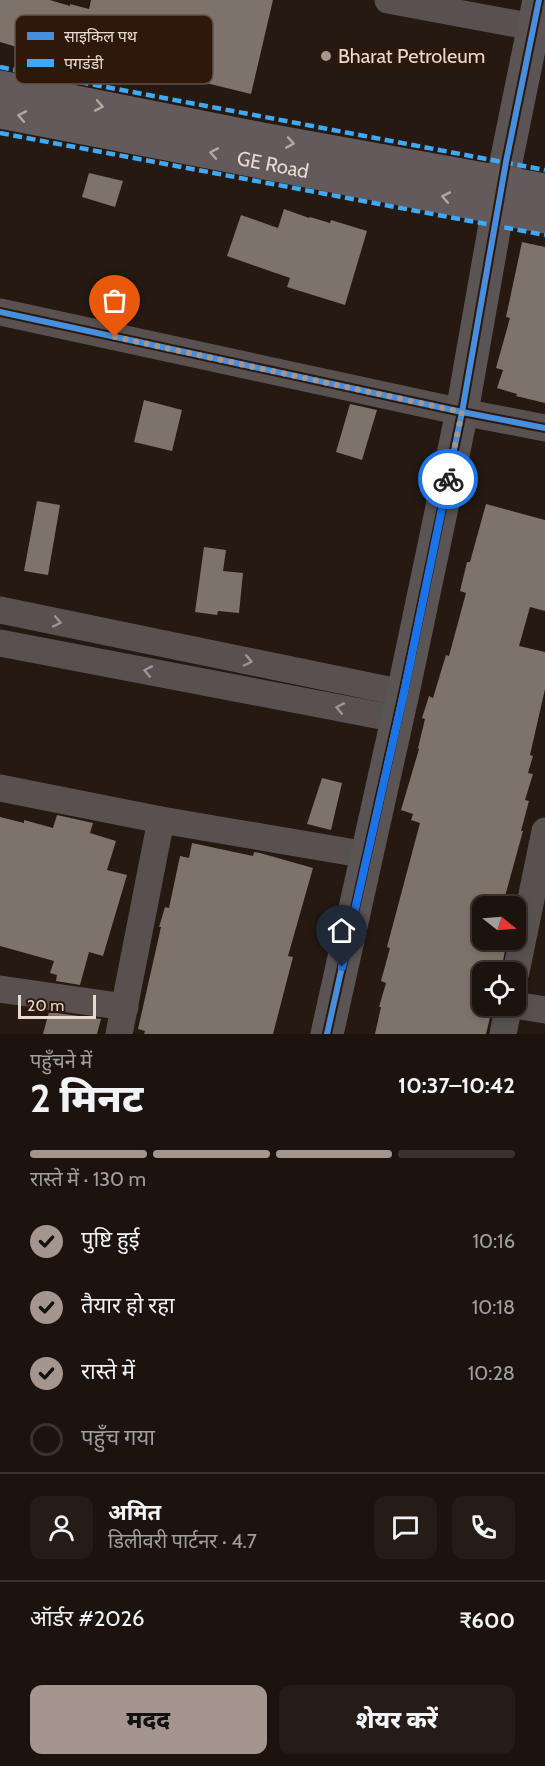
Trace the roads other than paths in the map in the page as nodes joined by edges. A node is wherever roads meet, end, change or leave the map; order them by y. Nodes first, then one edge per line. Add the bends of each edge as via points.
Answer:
1 (388, 0) edge
2 (536, 14) edge
3 (0, 87) edge
4 (0, 112) edge
5 (545, 190) edge
6 (500, 194) junction
7 (545, 217) edge
8 (0, 312) edge
9 (462, 412) junction
10 (545, 428) edge
11 (0, 610) edge
12 (0, 643) edge
13 (400, 706) junction
14 (0, 788) edge
15 (161, 820) junction
16 (545, 831) edge
17 (367, 855) junction
18 (518, 962) edge
19 (0, 989) edge
20 (125, 1007) junction
21 (526, 1007) edge
22 (545, 1010) edge
23 (507, 1016) edge
24 (119, 1034) edge
25 (327, 1034) edge
26 (503, 1034) edge

1 - 2 street
2 - 6 street
3 -> 6 main road, GE Road via 262,139
6 -> 4 main road, GE Road
5 - 6 main road, GE Road
6 - 7 main road, GE Road
6 - 9 street
8 - 9 street
9 - 10 street
9 - 13 street
11 -> 13 street
13 -> 12 street
13 - 17 street
14 - 15 street
15 - 17 street
15 - 20 street
16 - 18 street
17 - 25 street
19 - 20 street
20 - 24 street
21 - 22 street
23 - 26 street

